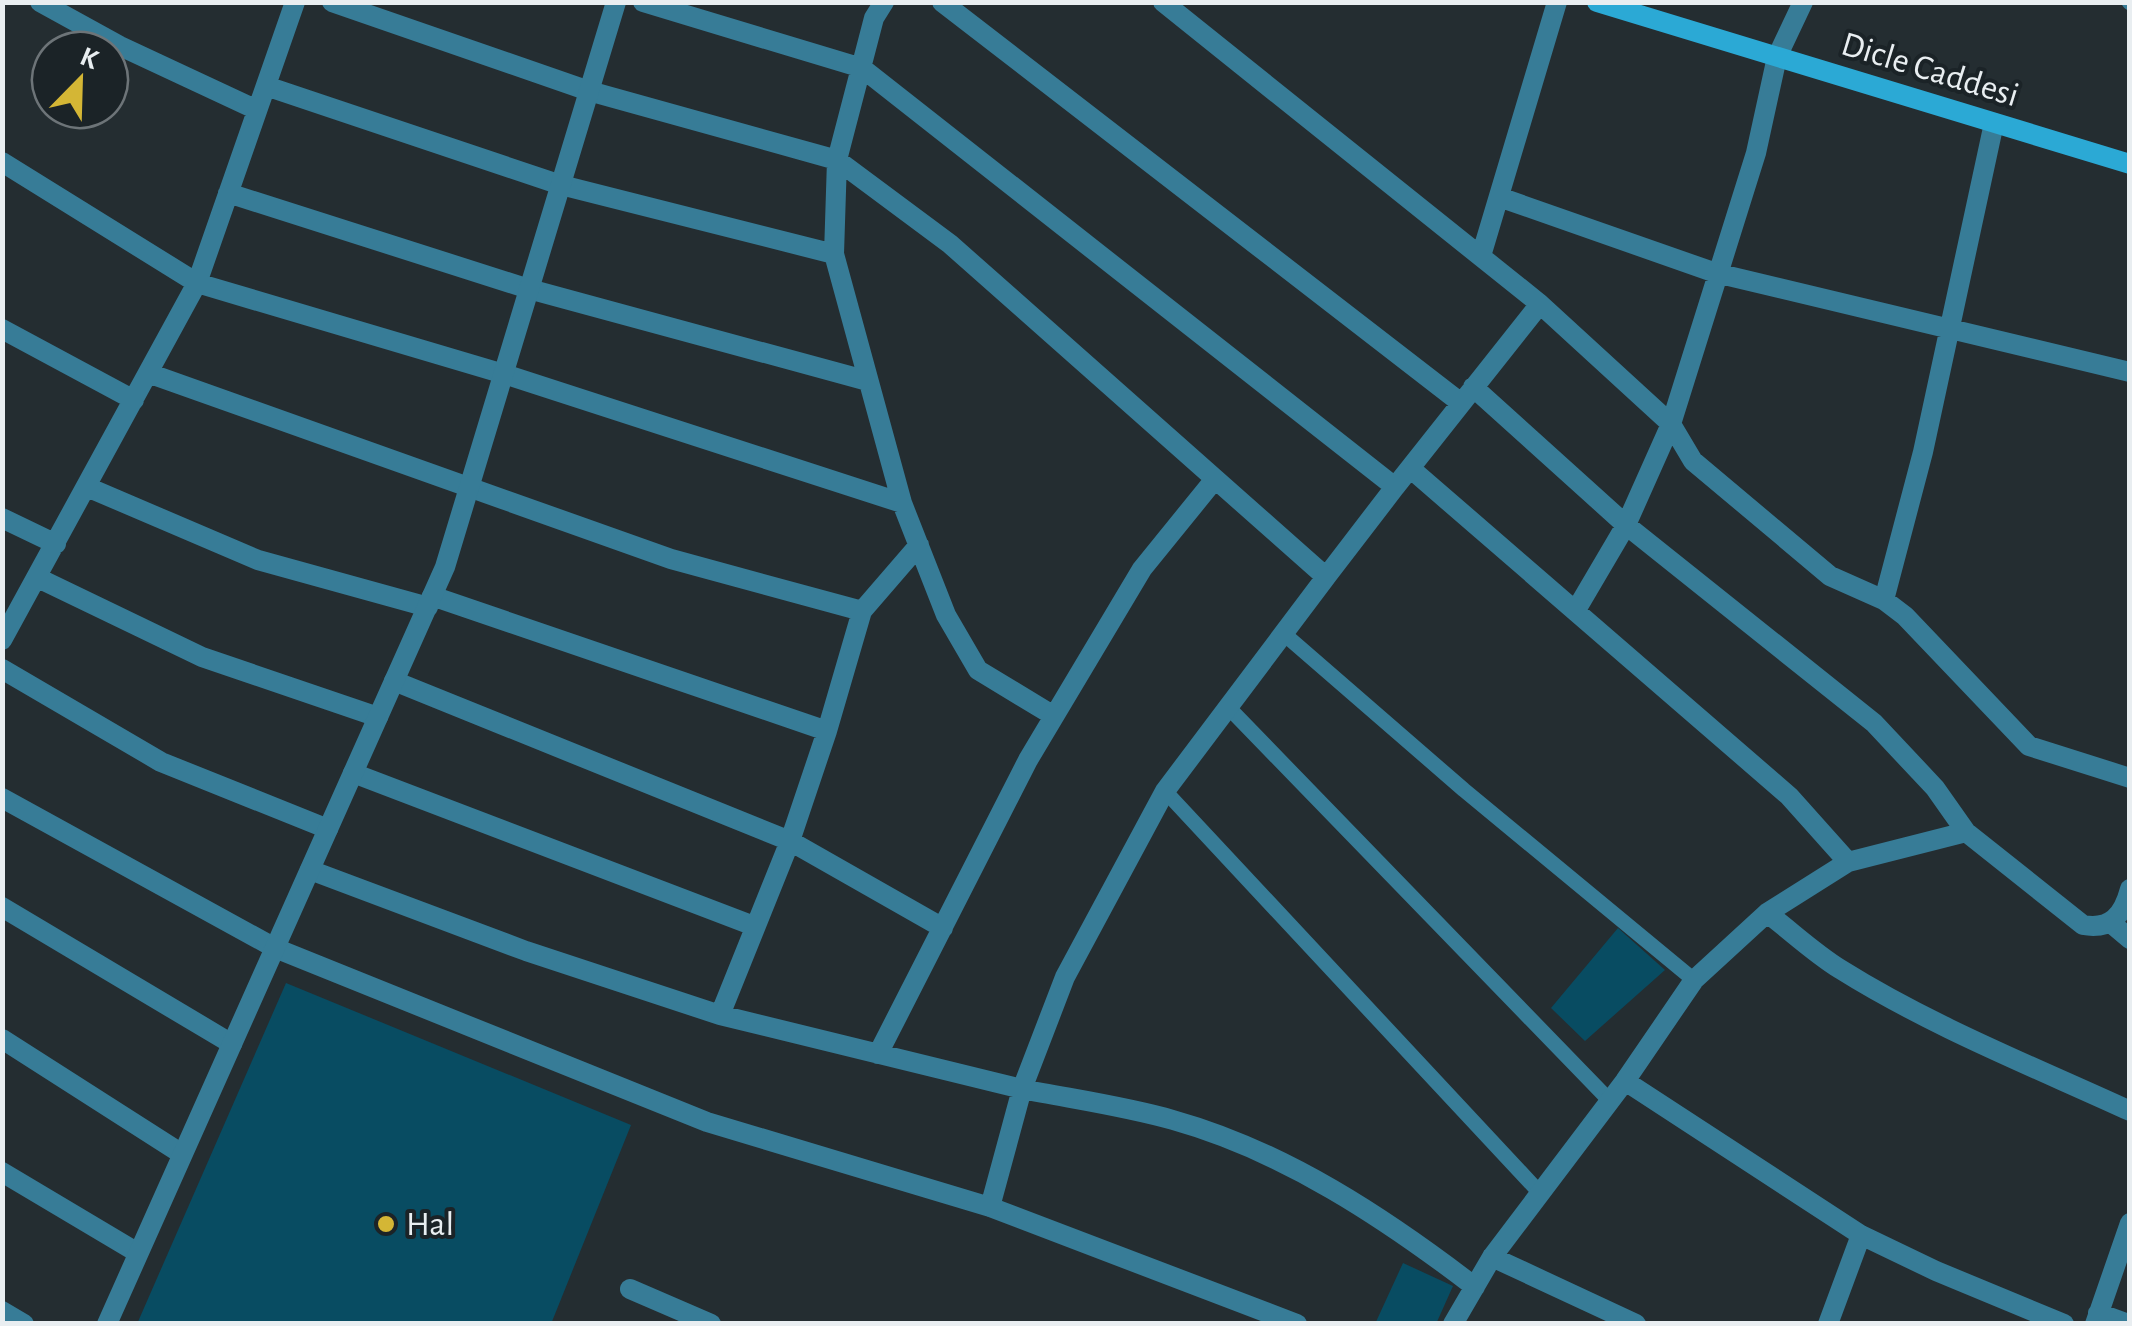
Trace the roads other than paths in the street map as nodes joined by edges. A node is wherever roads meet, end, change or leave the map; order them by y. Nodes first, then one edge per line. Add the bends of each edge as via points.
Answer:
1 (40, 2) edge
2 (295, 2) edge
3 (332, 2) edge
4 (616, 2) edge
5 (643, 2) edge
6 (884, 2) edge
7 (942, 2) edge
8 (1163, 2) edge
9 (1557, 2) edge
10 (1597, 2) edge
11 (1804, 2) edge
12 (1777, 58) junction
13 (862, 68) junction
14 (266, 86) junction
15 (590, 91) junction
16 (257, 110) junction
17 (1994, 123) junction
18 (836, 160) junction
19 (2, 162) edge
20 (2130, 164) edge
21 (561, 185) junction
22 (228, 193) junction
23 (1499, 196) junction
24 (834, 254) junction
25 (1481, 256) junction
26 (1716, 272) junction
27 (197, 283) junction
28 (529, 289) junction
29 (1540, 304) junction
30 (1950, 327) junction
31 (2, 329) edge
32 (2130, 372) edge
33 (148, 373) junction
34 (504, 374) junction
35 (868, 382) junction
36 (1467, 395) junction
37 (134, 400) junction
38 (1671, 424) junction
39 (1410, 468) junction
40 (1215, 479) junction
41 (87, 487) junction
42 (1395, 487) junction
43 (469, 488) junction
44 (902, 503) junction
45 (2, 518) edge
46 (1626, 525) junction
47 (56, 544) junction
48 (918, 545) junction
49 (38, 578) junction
50 (1326, 578) junction
51 (1884, 600) junction
52 (430, 602) junction
53 (1576, 610) junction
54 (862, 611) junction
55 (1283, 634) junction
56 (2, 640) edge
57 (2, 669) edge
58 (394, 681) junction
59 (1228, 706) junction
60 (1054, 716) junction
61 (378, 717) junction
62 (827, 732) junction
63 (353, 773) junction
64 (2130, 778) edge
65 (1165, 790) junction
66 (2, 798) edge
67 (328, 829) junction
68 (1966, 832) junction
69 (790, 841) junction
70 (1848, 862) junction
71 (310, 870) junction
72 (2130, 889) edge
73 (2, 907) edge
74 (1767, 913) junction
75 (2110, 923) junction
76 (754, 926) junction
77 (943, 928) junction
78 (2130, 939) edge
79 (275, 948) junction
80 (1694, 980) junction
81 (720, 1016) junction
82 (2, 1039) edge
83 (232, 1044) junction
84 (878, 1054) junction
85 (1625, 1081) junction
86 (1022, 1089) junction
87 (1610, 1101) junction
88 (2130, 1111) edge
89 (182, 1154) junction
90 (2, 1172) edge
91 (1540, 1193) junction
92 (990, 1207) junction
93 (2130, 1223) edge
94 (1861, 1234) junction
95 (138, 1252) junction
96 (1492, 1257) junction
97 (1474, 1287) junction
98 (630, 1289) dead end
99 (2, 1311) edge
100 (2097, 1318) edge
101 (24, 1324) edge
102 (107, 1324) edge
103 (711, 1324) edge
104 (1297, 1324) edge
105 (1453, 1324) edge
106 (1636, 1324) edge
107 (1828, 1324) edge
108 (2064, 1324) edge
109 (2128, 1324) edge

1 - 16 street
2 - 14 street
3 - 15 street
4 - 15 street
5 - 13 street
6 - 13 street
7 - 36 street
8 - 25 street
9 - 23 street
10 - 12 main road, Dicle Caddesi
11 - 12 street
12 - 17 main road, Dicle Caddesi
12 - 26 street via 1756,152
13 - 18 street
13 - 42 street
14 - 16 street
14 - 21 street
15 - 18 street
15 - 21 street
16 - 22 street
17 - 20 main road, Dicle Caddesi
17 - 30 street
18 - 24 street
18 - 40 street via 950,244
19 - 27 street
21 - 24 street
21 - 28 street
22 - 27 street
22 - 28 street
23 - 25 street
23 - 26 street
24 - 35 street
25 - 29 street
26 - 30 street
26 - 38 street
27 - 33 street
27 - 34 street
28 - 34 street
28 - 35 street
29 - 36 street
29 - 38 street
30 - 32 street
30 - 51 street
31 - 37 street
33 - 37 street
33 - 43 street
34 - 43 street
34 - 44 street
35 - 44 street
36 - 39 street
36 - 46 street
37 - 41 street
38 - 46 street
38 - 51 street via 1694,461 1830,576
39 - 42 street
39 - 53 street
40 - 50 street
40 - 60 street via 1142,569
41 - 47 street
41 - 52 street via 258,560
42 - 50 street
43 - 52 street
43 - 54 street via 670,559
44 - 48 street
45 - 47 street
46 - 53 street
46 - 68 street via 1874,722
47 - 49 street
48 - 54 street
48 - 60 street via 946,615 978,670
49 - 56 street
49 - 61 street via 202,657
50 - 55 street
51 - 64 street via 1926,635 2029,746
52 - 58 street
52 - 62 street
53 - 70 street via 1790,796
54 - 62 street
55 - 59 street
55 - 80 lane
57 - 67 street via 161,762
58 - 61 street
58 - 69 street
59 - 65 street
59 - 87 lane
60 - 77 street
61 - 63 street
62 - 69 street
63 - 67 street
63 - 76 street
65 - 86 street via 1065,977
65 - 91 lane
66 - 79 street
67 - 71 street
68 - 70 street
68 - 75 street via 2083,925
69 - 76 street
69 - 77 street
70 - 74 street
71 - 79 street
71 - 81 street
72 - 75 street
73 - 83 street
74 - 80 street
74 - 88 street via 1838,968 1889,997
75 - 78 street
76 - 81 street
77 - 84 street
79 - 83 street
79 - 92 street via 707,1122
80 - 85 street
81 - 84 street
82 - 89 street
83 - 89 street
84 - 86 street
85 - 87 street
85 - 94 street
86 - 92 street
86 - 97 street via 1173,1120 1275,1161 1376,1216
87 - 91 street
89 - 95 street
90 - 95 street
91 - 96 street
92 - 104 street
93 - 100 street
94 - 107 street
94 - 108 street
95 - 102 street
96 - 97 street
96 - 106 street
97 - 105 street
98 - 103 street
99 - 101 street
100 - 109 street

